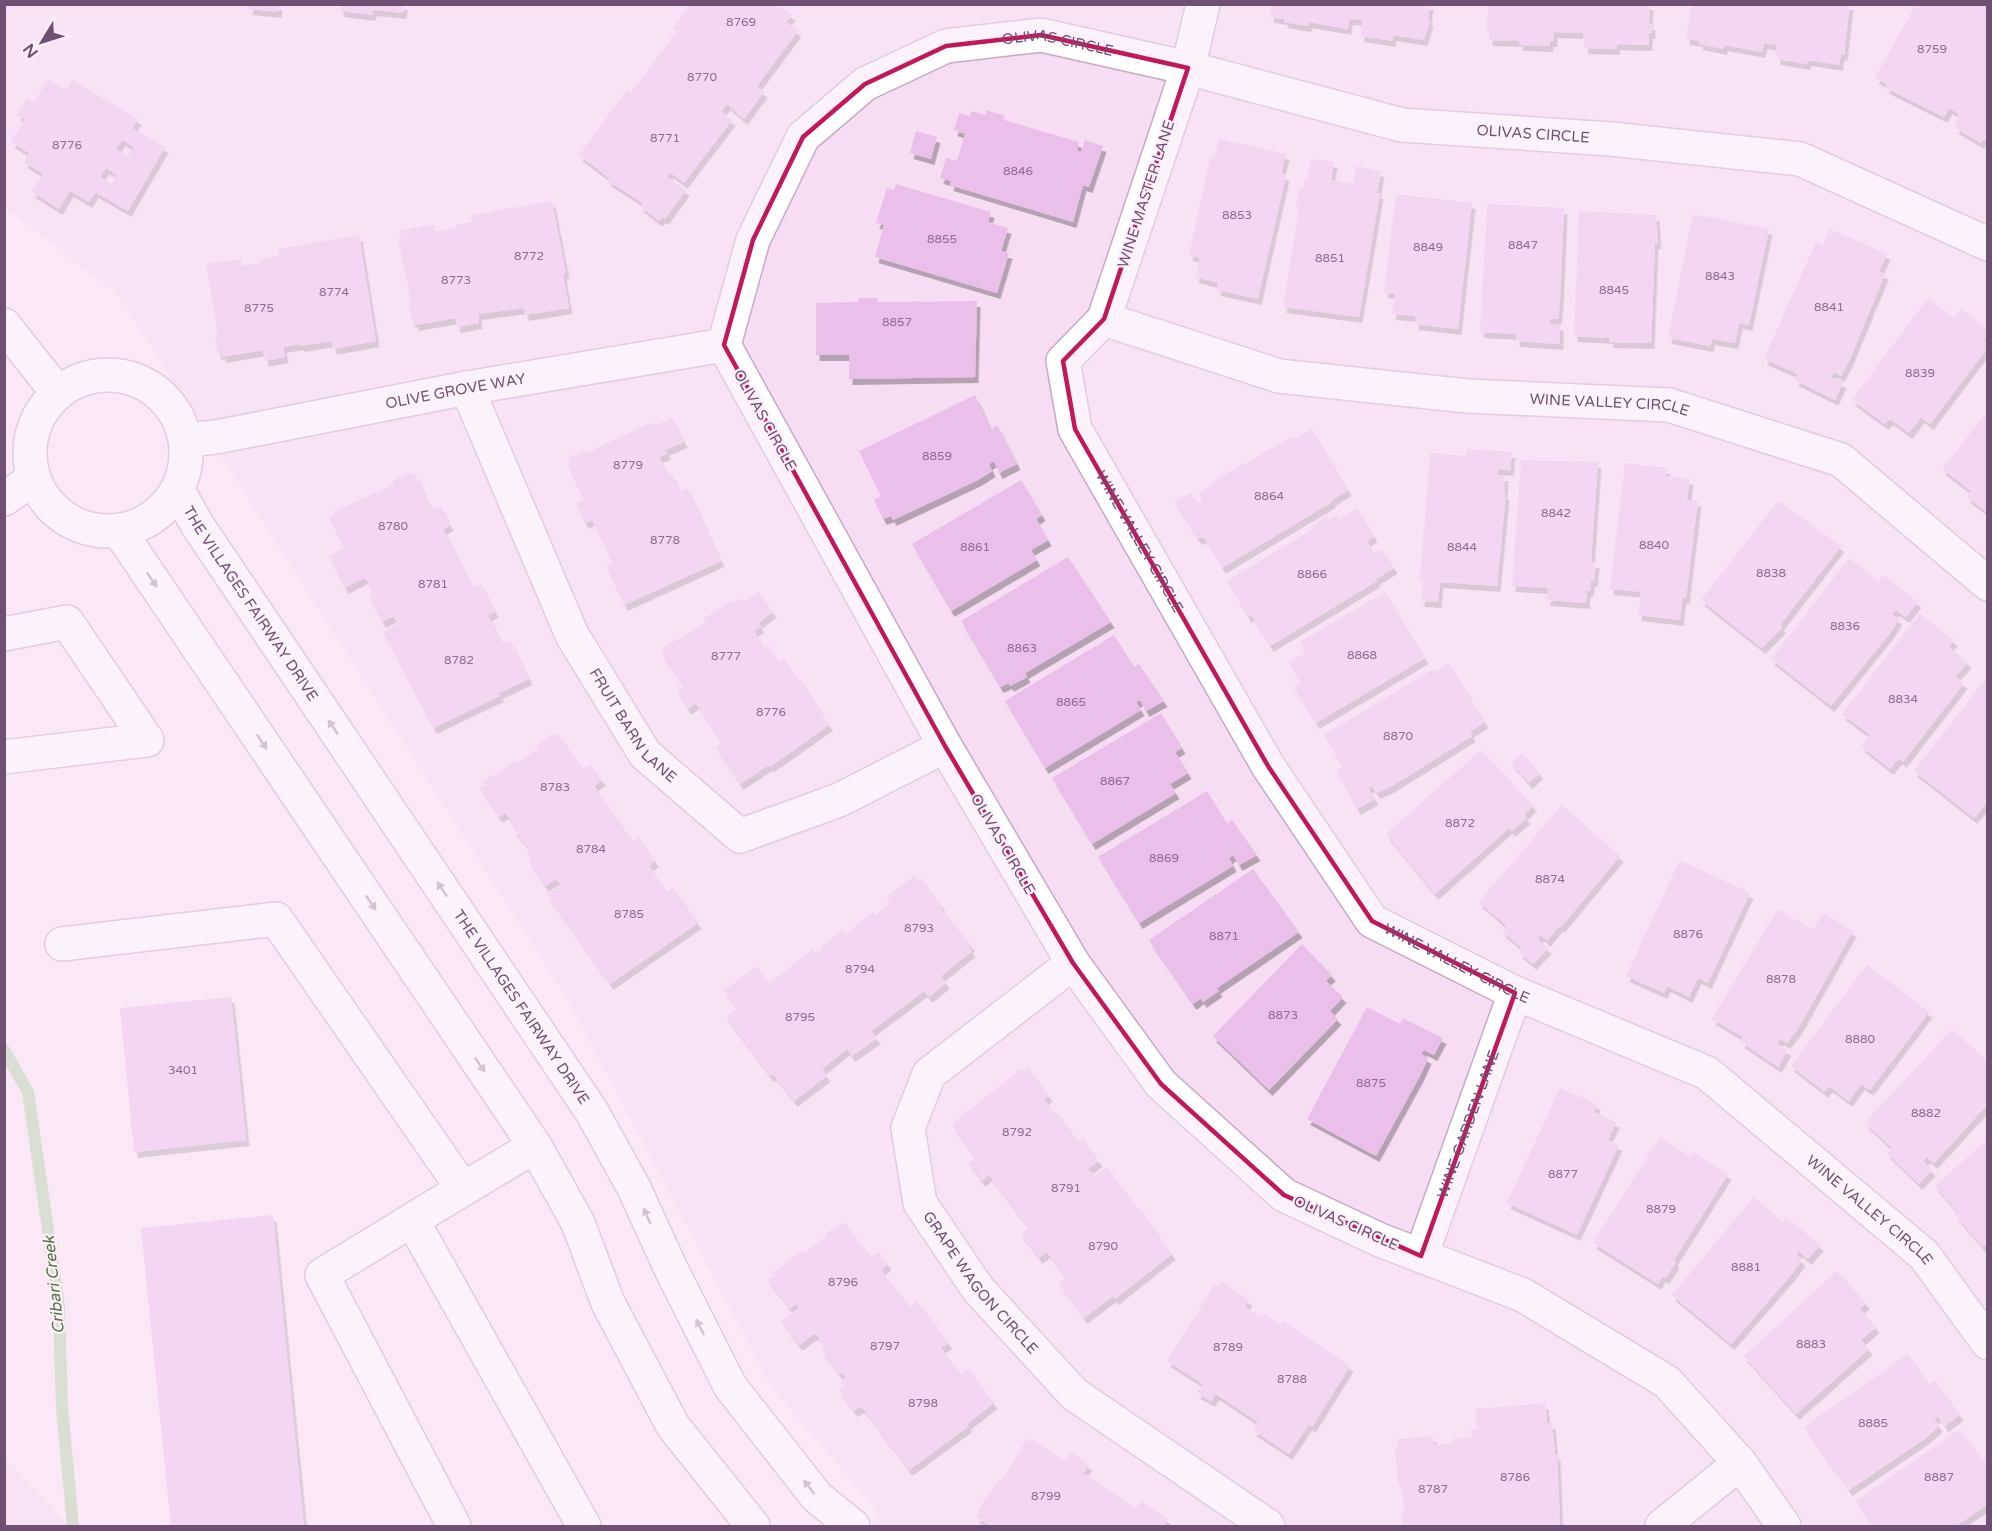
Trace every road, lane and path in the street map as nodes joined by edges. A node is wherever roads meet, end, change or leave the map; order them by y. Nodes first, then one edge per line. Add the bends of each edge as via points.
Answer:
1 (1203, 4) edge
2 (1188, 68) junction
3 (1988, 244) edge
4 (1104, 319) junction
5 (4, 325) edge
6 (724, 345) junction
7 (467, 388) junction
8 (57, 392) junction
9 (187, 440) junction
10 (34, 478) junction
11 (178, 491) junction
12 (4, 499) edge
13 (120, 532) junction
14 (1988, 584) edge
15 (4, 634) edge
16 (945, 746) junction
17 (4, 757) edge
18 (62, 944) dead end
19 (1073, 963) junction
20 (1515, 993) junction
21 (535, 1146) junction
22 (463, 1189) junction
23 (412, 1220) junction
24 (1421, 1256) junction
25 (1988, 1343) edge
26 (1740, 1463) junction
27 (454, 1527) edge
28 (584, 1527) edge
29 (753, 1527) edge
30 (853, 1527) edge
31 (1268, 1527) edge
32 (1662, 1527) edge
33 (1784, 1527) edge

1 - 2 street, WINE MASTER LANE
2 - 3 street, OLIVAS CIRCLE via 1402,125 1611,139 1800,159
2 - 4 street, WINE MASTER LANE
2 - 6 street, OLIVAS CIRCLE via 1041,35 946,46 865,84 803,137 753,240
4 - 14 street, WINE VALLEY CIRCLE via 1279,376 1467,396 1669,405 1841,460
4 - 20 street, WINE VALLEY CIRCLE via 1063,361 1075,429 1268,766 1372,921
5 - 8 street
6 - 7 street, OLIVE GROVE WAY
6 - 16 street, OLIVAS CIRCLE
7 - 9 street, OLIVE GROVE WAY
7 - 16 street, FRUIT BARN LANE via 578,645 645,754 740,836 839,800
8 - 9 street via 82,378 109,374 136,379 160,393 177,414
8 - 10 street via 32,431 29,455
9 - 11 street via 187,466
10 - 12 street
10 - 13 street via 46,502 67,520 93,530
11 - 13 street via 163,510 143,524
30 -> 11 street, THE VILLAGES FAIRWAY DRIVE via 817,1497 730,1386 634,1188 592,1112
13 -> 21 street
15 - 17 street via 67,621 147,740
16 - 19 street, OLIVAS CIRCLE
18 - 22 street via 276,919
19 - 24 street, OLIVAS CIRCLE via 1161,1084 1284,1195
19 - 31 street, GRAPE WAGON CIRCLE via 929,1074 908,1128 920,1203 978,1289 1074,1394
20 - 24 street, WINE GARDEN LANE
20 - 25 street, WINE VALLEY CIRCLE via 1707,1073 1924,1255
21 - 22 street
21 - 29 street via 578,1223 608,1303 673,1426
22 - 23 street
23 - 27 street via 322,1275
23 - 28 street
24 - 26 street, OLIVAS CIRCLE via 1523,1295 1667,1382
26 - 32 street
26 - 33 street, OLIVAS CIRCLE

